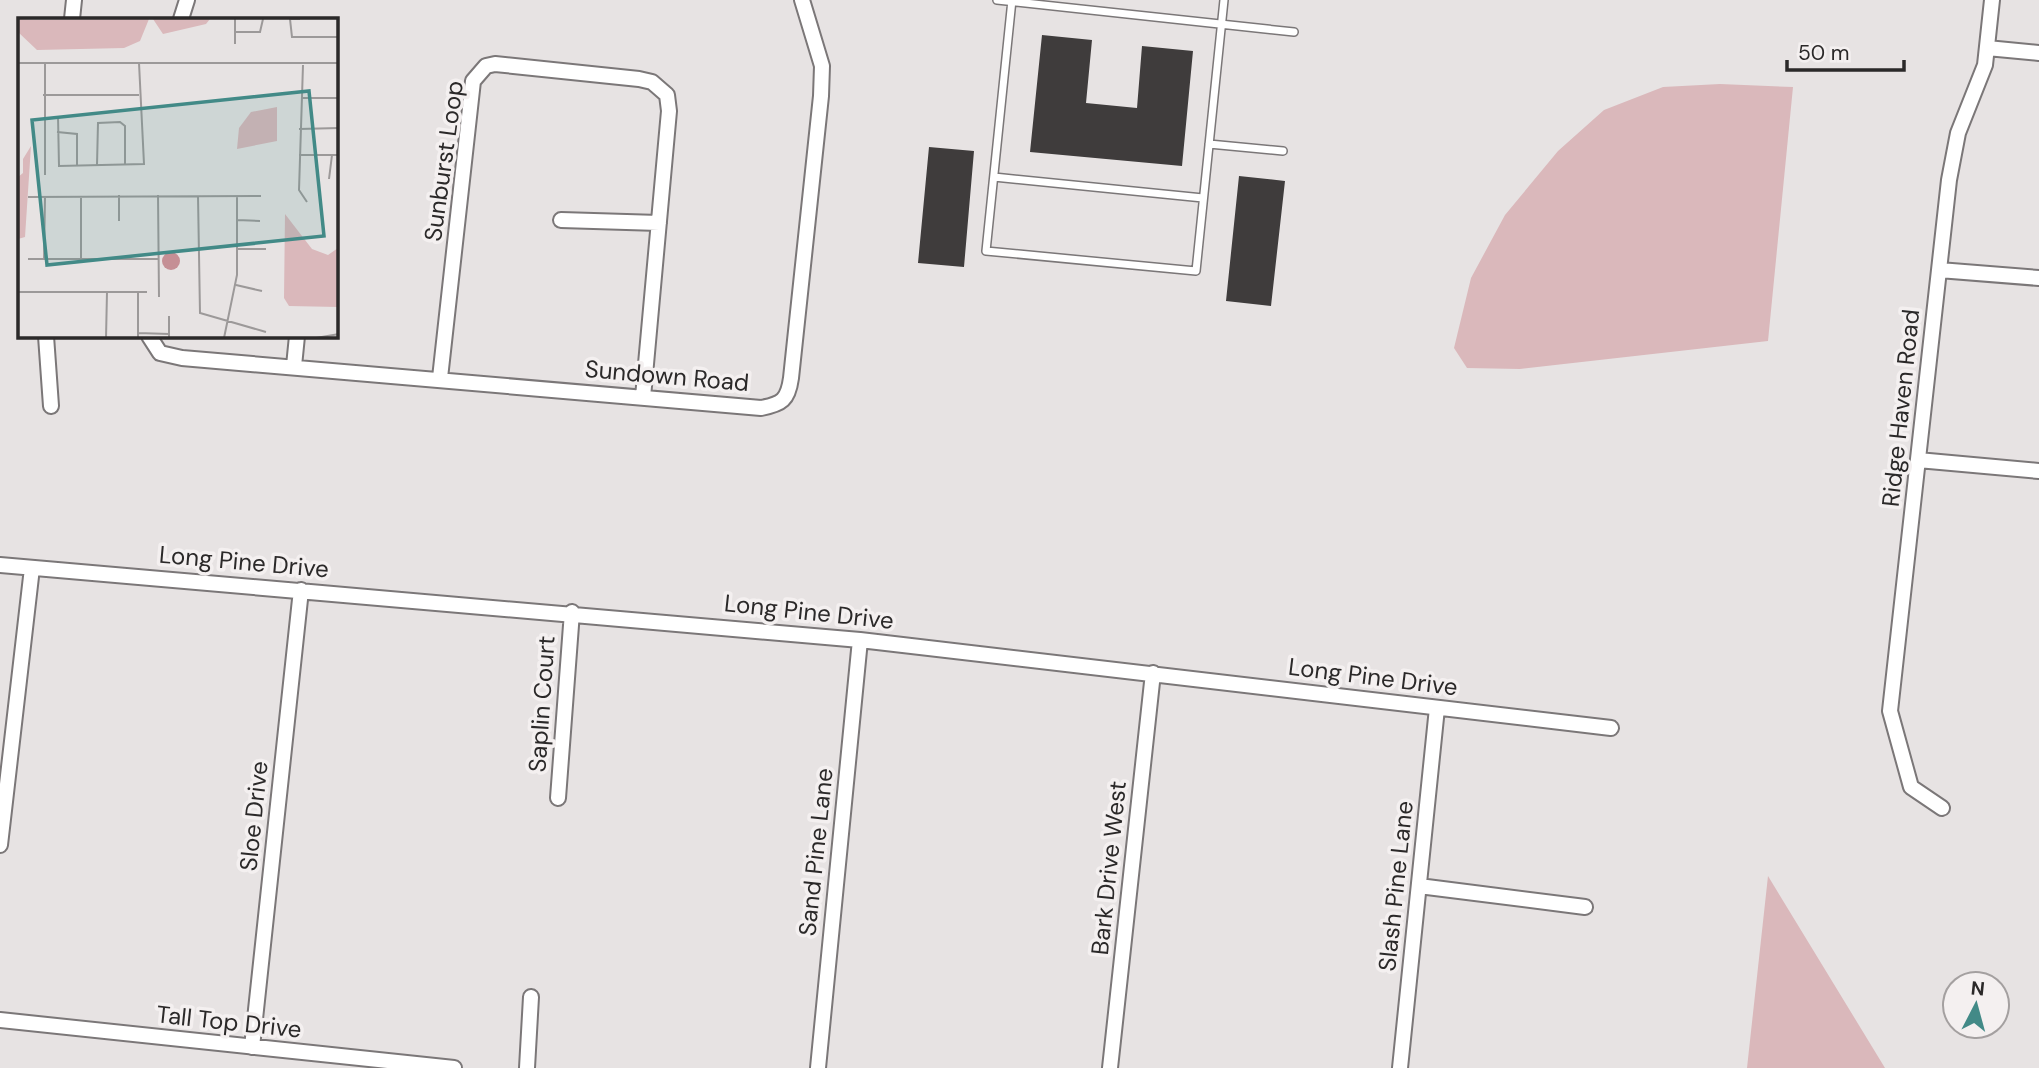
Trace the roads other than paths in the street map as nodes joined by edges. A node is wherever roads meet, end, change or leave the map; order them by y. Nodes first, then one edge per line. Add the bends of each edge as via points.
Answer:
1 (74, 0) edge
2 (187, 0) edge
3 (802, 0) edge
4 (996, 0) edge
5 (1224, 0) edge
6 (1992, 0) edge
7 (1012, 1) edge
8 (72, 18) edge
9 (181, 18) edge
10 (1222, 23) junction
11 (1294, 32) dead end
12 (1987, 48) junction
13 (2039, 52) edge
14 (1209, 144) junction
15 (1283, 151) dead end
16 (994, 177) junction
17 (1203, 198) junction
18 (561, 220) dead end
19 (659, 223) junction
20 (1939, 270) junction
21 (2039, 278) edge
22 (46, 338) edge
23 (150, 338) edge
24 (297, 338) edge
25 (294, 366) junction
26 (440, 378) junction
27 (643, 397) junction
28 (51, 407) dead end
29 (1918, 460) junction
30 (2039, 471) edge
31 (0, 565) edge
32 (32, 568) junction
33 (301, 590) junction
34 (572, 612) junction
35 (860, 640) junction
36 (1153, 673) junction
37 (1437, 708) junction
38 (1611, 728) dead end
39 (558, 799) dead end
40 (1942, 808) dead end
41 (0, 845) edge
42 (1419, 886) junction
43 (1585, 907) dead end
44 (531, 997) dead end
45 (0, 1020) edge
46 (252, 1047) junction
47 (454, 1068) edge
48 (527, 1068) edge
49 (818, 1068) edge
50 (1110, 1068) edge
51 (1400, 1068) edge

1 - 8 street
2 - 9 street
3 - 27 street, Sundown Road via 822,66 821,96 788,396 779,405 761,408
4 - 7 lane
5 - 10 lane
6 - 12 street, Ridge Haven Road
7 - 10 lane
7 - 16 lane
10 - 11 lane
10 - 14 lane
12 - 13 street
12 - 20 street, Ridge Haven Road via 1985,65 1958,134
14 - 15 lane
14 - 17 lane
16 - 17 lane
16 - 17 lane via 986,251 1196,271
18 - 19 street
19 - 26 street, Sunburst Loop via 669,111 664,90 639,79 486,66 473,81
19 - 27 street, Sunburst Loop
20 - 21 street
20 - 29 street, Ridge Haven Road
22 - 28 street
23 - 25 street, Sundown Road via 160,353 182,358
24 - 25 street
25 - 26 street, Sundown Road
26 - 27 street, Sundown Road
29 - 30 street
29 - 40 street, Ridge Haven Road via 1890,711 1911,787
31 - 32 street, Long Pine Drive
32 - 33 street, Long Pine Drive
32 - 41 street
33 - 34 street, Long Pine Drive
33 - 46 street, Sloe Drive
34 - 35 street, Long Pine Drive
34 - 39 street, Saplin Court
35 - 36 street, Long Pine Drive
35 - 49 street, Sand Pine Lane
36 - 37 street, Long Pine Drive
36 - 50 street, Bark Drive West
37 - 38 street, Long Pine Drive
37 - 42 street, Slash Pine Lane
42 - 43 street
42 - 51 street, Slash Pine Lane
44 - 48 street
45 - 46 street, Tall Top Drive
46 - 47 street, Tall Top Drive

